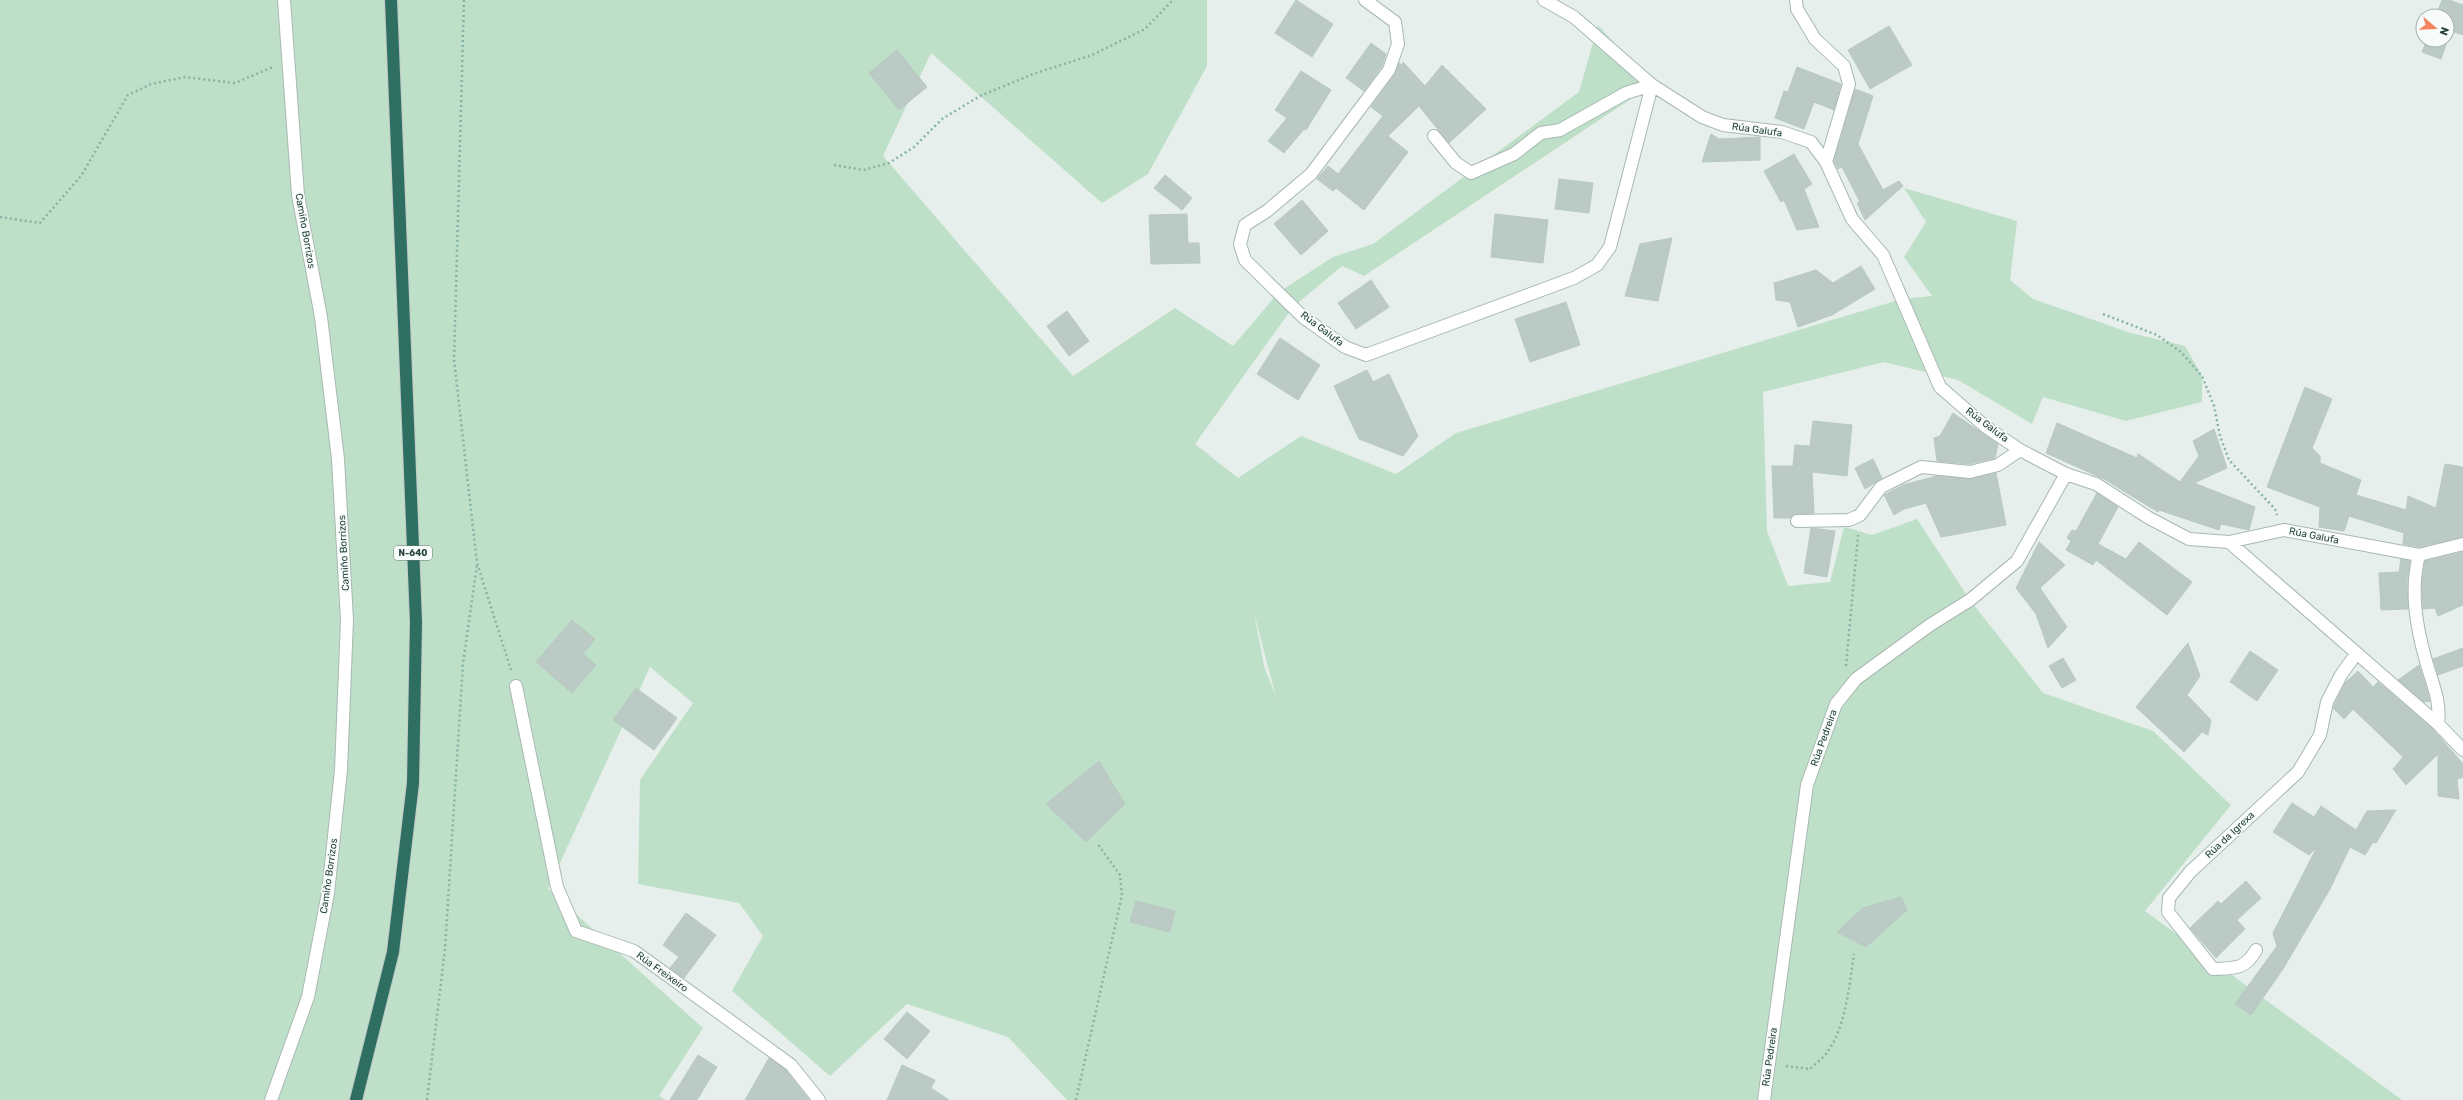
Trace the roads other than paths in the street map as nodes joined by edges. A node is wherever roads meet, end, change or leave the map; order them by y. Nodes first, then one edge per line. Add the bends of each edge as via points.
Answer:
1 (284, 0) edge
2 (391, 0) edge
3 (1365, 0) edge
4 (1544, 0) edge
5 (1796, 0) edge
6 (1652, 85) junction
7 (1434, 136) dead end
8 (1826, 162) junction
9 (2020, 450) junction
10 (2066, 474) junction
11 (1797, 521) dead end
12 (2229, 542) junction
13 (2463, 544) edge
14 (2419, 555) junction
15 (2356, 654) junction
16 (516, 686) road end
17 (2438, 724) junction
18 (2463, 750) edge
19 (2256, 950) dead end
20 (271, 1100) edge
21 (356, 1100) edge
22 (819, 1100) edge
23 (1764, 1100) edge

1 - 20 street, Camiño Borrizos via 298,195 321,317 338,459 347,620 341,770 328,893 308,997
2 - 21 highway, N-640 via 416,622 413,783 393,952
3 - 6 street, Rúa Galufa via 1395,22 1398,44 1389,70 1311,174 1267,211 1245,224 1240,244 1245,260 1303,316 1345,347 1366,355 1574,278 1597,265 1610,248
4 - 6 street, Rúa Galufa via 1574,17
5 - 8 street via 1797,9 1815,39 1844,66 1849,84
6 - 7 street via 1626,92 1560,130 1541,133 1514,154 1471,173 1456,163
6 - 8 street, Rúa Galufa via 1702,117 1723,125 1782,132 1811,142
8 - 9 street, Rúa Galufa via 1852,219 1883,255 1940,387 1986,427
9 - 10 street, Rúa Galufa
9 - 11 street via 1998,466 1970,472 1921,467 1881,488 1860,515 1849,520
10 - 12 street, Rúa Galufa via 2096,484 2149,518 2189,539
10 - 23 street, Rúa Pedreira via 2017,561 1970,600 1930,625 1856,679 1836,704 1807,785
12 - 14 street, Rúa Galufa via 2284,530
12 - 15 street
13 - 14 street, Rúa Galufa
14 - 17 street via 2414,574 2414,606 2440,708
15 - 17 street
15 - 19 street, Rúa da Igrexa via 2327,702 2320,735 2298,772 2190,872 2169,898 2168,912 2213,969 2236,968 2249,961
16 - 22 street, Rúa Freixeiro via 557,887 576,931 634,951 791,1065
17 - 18 street

